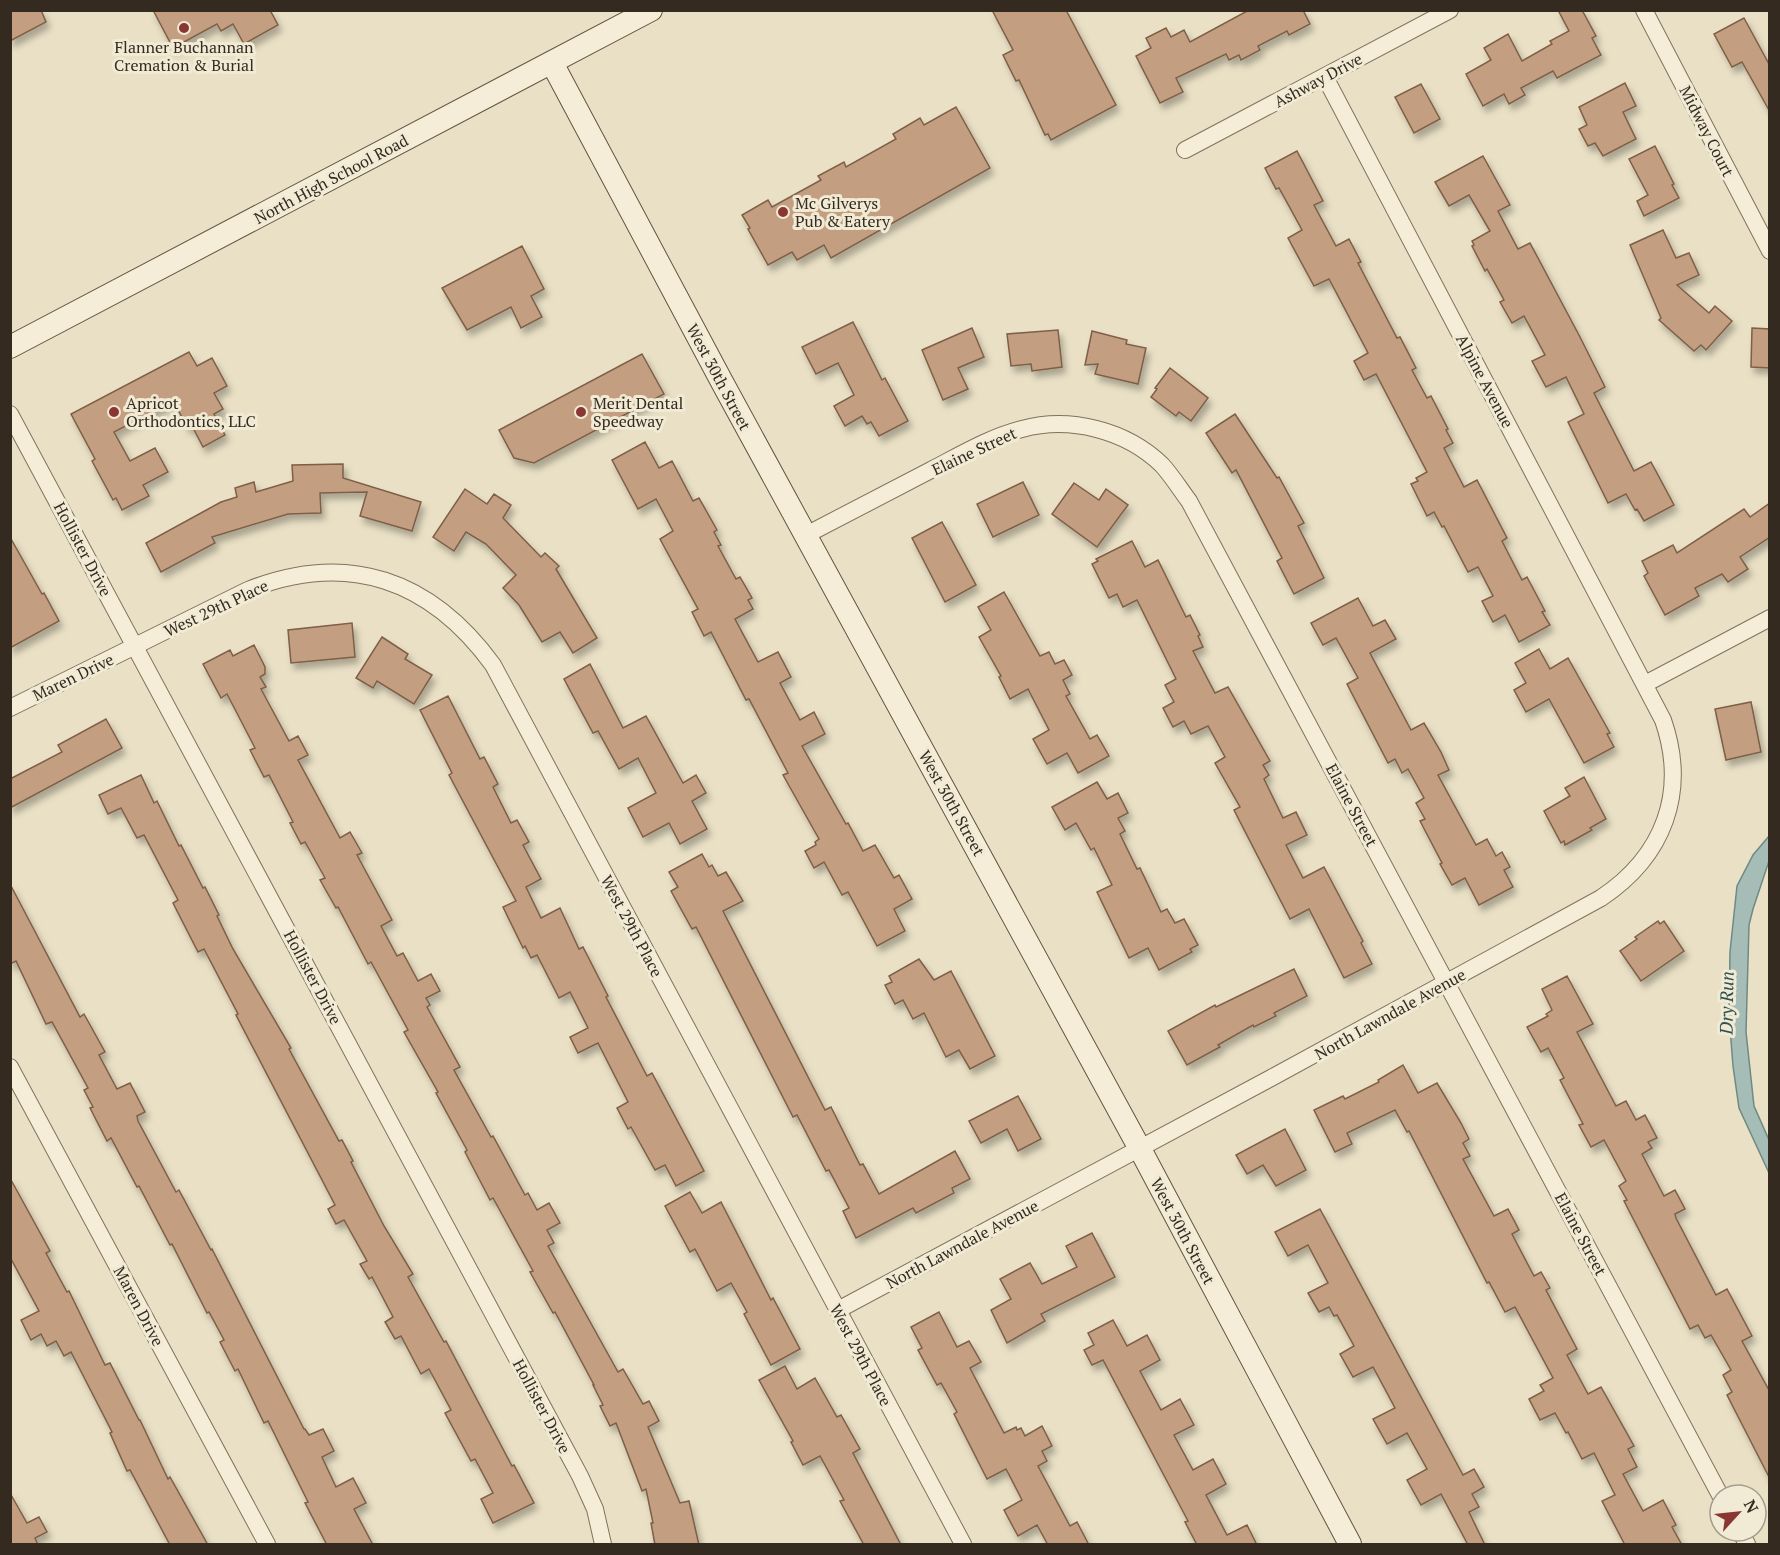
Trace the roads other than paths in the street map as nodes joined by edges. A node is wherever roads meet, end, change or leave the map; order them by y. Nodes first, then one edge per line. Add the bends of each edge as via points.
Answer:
1 (651, 10) edge
2 (1450, 10) edge
3 (1644, 10) edge
4 (552, 63) junction
5 (1325, 77) junction
6 (1185, 150) dead end
7 (1770, 251) edge
8 (10, 347) edge
9 (10, 414) edge
10 (806, 535) junction
11 (1770, 618) edge
12 (136, 646) junction
13 (1646, 684) junction
14 (10, 708) edge
15 (1447, 982) junction
16 (10, 1067) edge
17 (1140, 1149) junction
18 (837, 1310) junction
19 (1714, 1483) edge
20 (267, 1545) edge
21 (603, 1545) edge
22 (963, 1545) edge
23 (1350, 1545) edge

1 - 4 street, North High School Road
2 - 5 street, Ashway Drive
3 - 7 street, Midway Court
4 - 8 street, North High School Road
4 - 10 street, West 30th Street
5 - 6 street, Ashway Drive
5 - 13 street, Alpine Avenue
9 - 12 street, Hollister Drive
10 - 15 street, Elaine Street via 974,449 1023,429 1042,425 1081,426 1109,433 1135,446 1159,463 1189,501
10 - 17 street, West 30th Street
11 - 13 street
12 - 14 street, Maren Drive
12 - 18 street, West 29th Place via 248,590 286,577 314,573 352,574 390,582 448,615 493,665
12 - 21 street, Hollister Drive via 580,1476 595,1509
13 - 15 street, North Lawndale Avenue via 1666,729 1673,773 1667,817 1649,851 1631,873 1601,898
15 - 17 street, North Lawndale Avenue
15 - 19 street, Elaine Street
16 - 20 street, Maren Drive
17 - 18 street, North Lawndale Avenue
17 - 23 street, West 30th Street
18 - 22 street, West 29th Place

